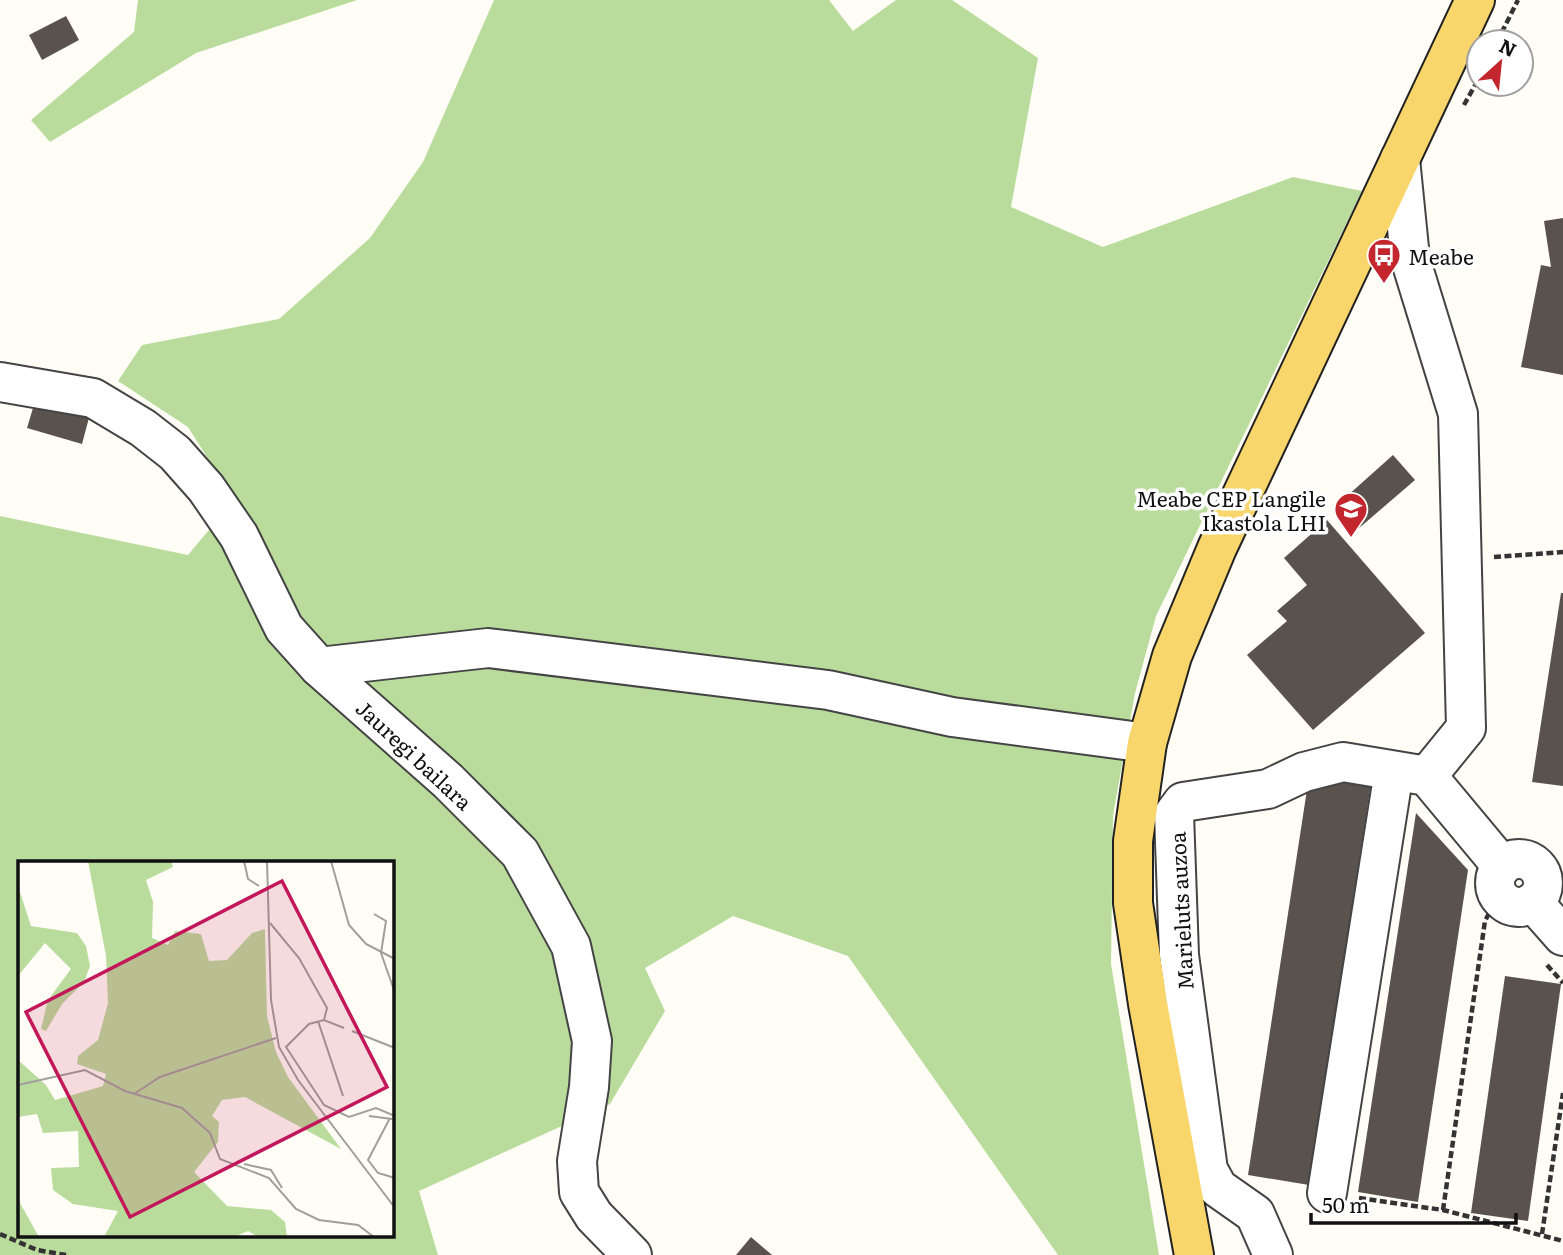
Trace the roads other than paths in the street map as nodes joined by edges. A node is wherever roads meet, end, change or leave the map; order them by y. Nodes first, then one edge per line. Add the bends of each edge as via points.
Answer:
1 (1475, 0) edge
2 (1400, 159) junction
3 (0, 382) edge
4 (319, 667) junction
5 (1147, 743) junction
6 (1410, 774) junction
7 (1563, 936) edge
8 (1327, 1193) road end
9 (632, 1255) edge
10 (1194, 1255) edge
11 (1273, 1255) edge

1 - 2 main road
2 - 5 main road via 1217,548 1172,656
2 - 6 street via 1410,258 1458,414 1466,728
3 - 4 street, Jauregi bailara via 93,398 175,453 239,536 284,628
4 - 5 street via 488,648 828,690 952,717
4 - 9 street, Jauregi bailara via 448,781 520,853 571,946 592,1041 577,1161 579,1192 600,1224
5 - 10 main road via 1133,841 1133,903
6 - 7 street via 1511,888
6 - 8 street
6 - 11 street, Marieluts auzoa via 1343,762 1304,772 1268,789 1183,802 1174,814 1179,955 1208,1170 1218,1188 1255,1214

